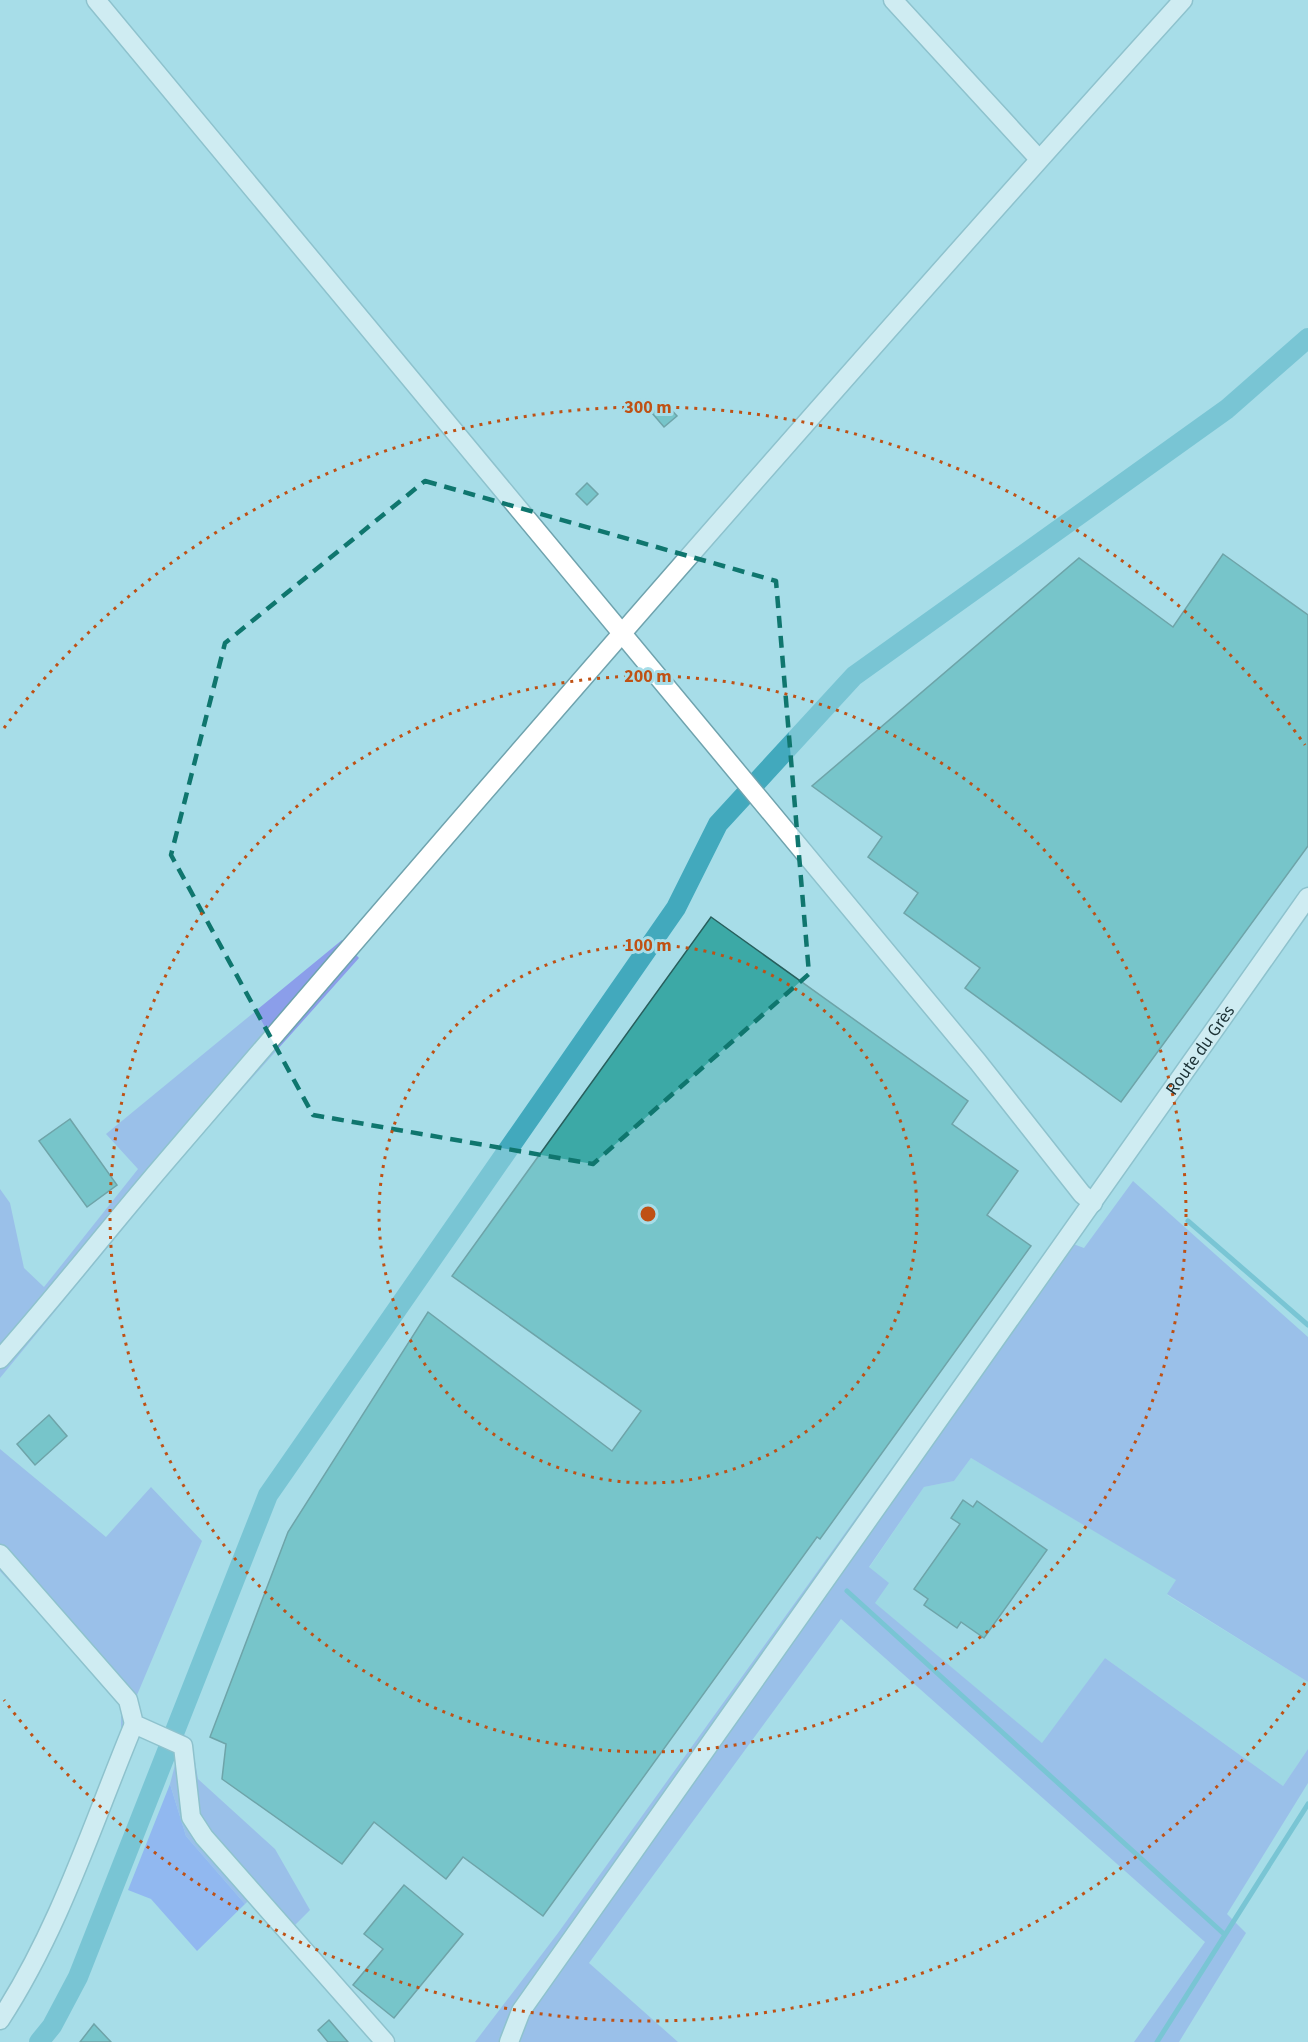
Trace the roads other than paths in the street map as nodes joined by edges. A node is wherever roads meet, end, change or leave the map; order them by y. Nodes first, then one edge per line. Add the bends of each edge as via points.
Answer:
1 (96, 0) edge
2 (893, 0) edge
3 (1183, 0) edge
4 (1040, 159) junction
5 (622, 634) junction
6 (1308, 897) edge
7 (1093, 1203) junction
8 (0, 1359) edge
9 (0, 1554) edge
10 (140, 1727) junction
11 (0, 2020) edge
12 (385, 2042) edge
13 (509, 2042) edge

1 - 5 street
2 - 4 street
3 - 4 street
4 - 5 street
5 - 7 street
5 - 8 street via 159,1168
6 - 7 street, Route du Grès
7 - 13 street, Route du Grès via 520,2011
9 - 10 street via 128,1700
10 - 11 street via 55,1924
10 - 12 street via 183,1746 191,1817 204,1837

